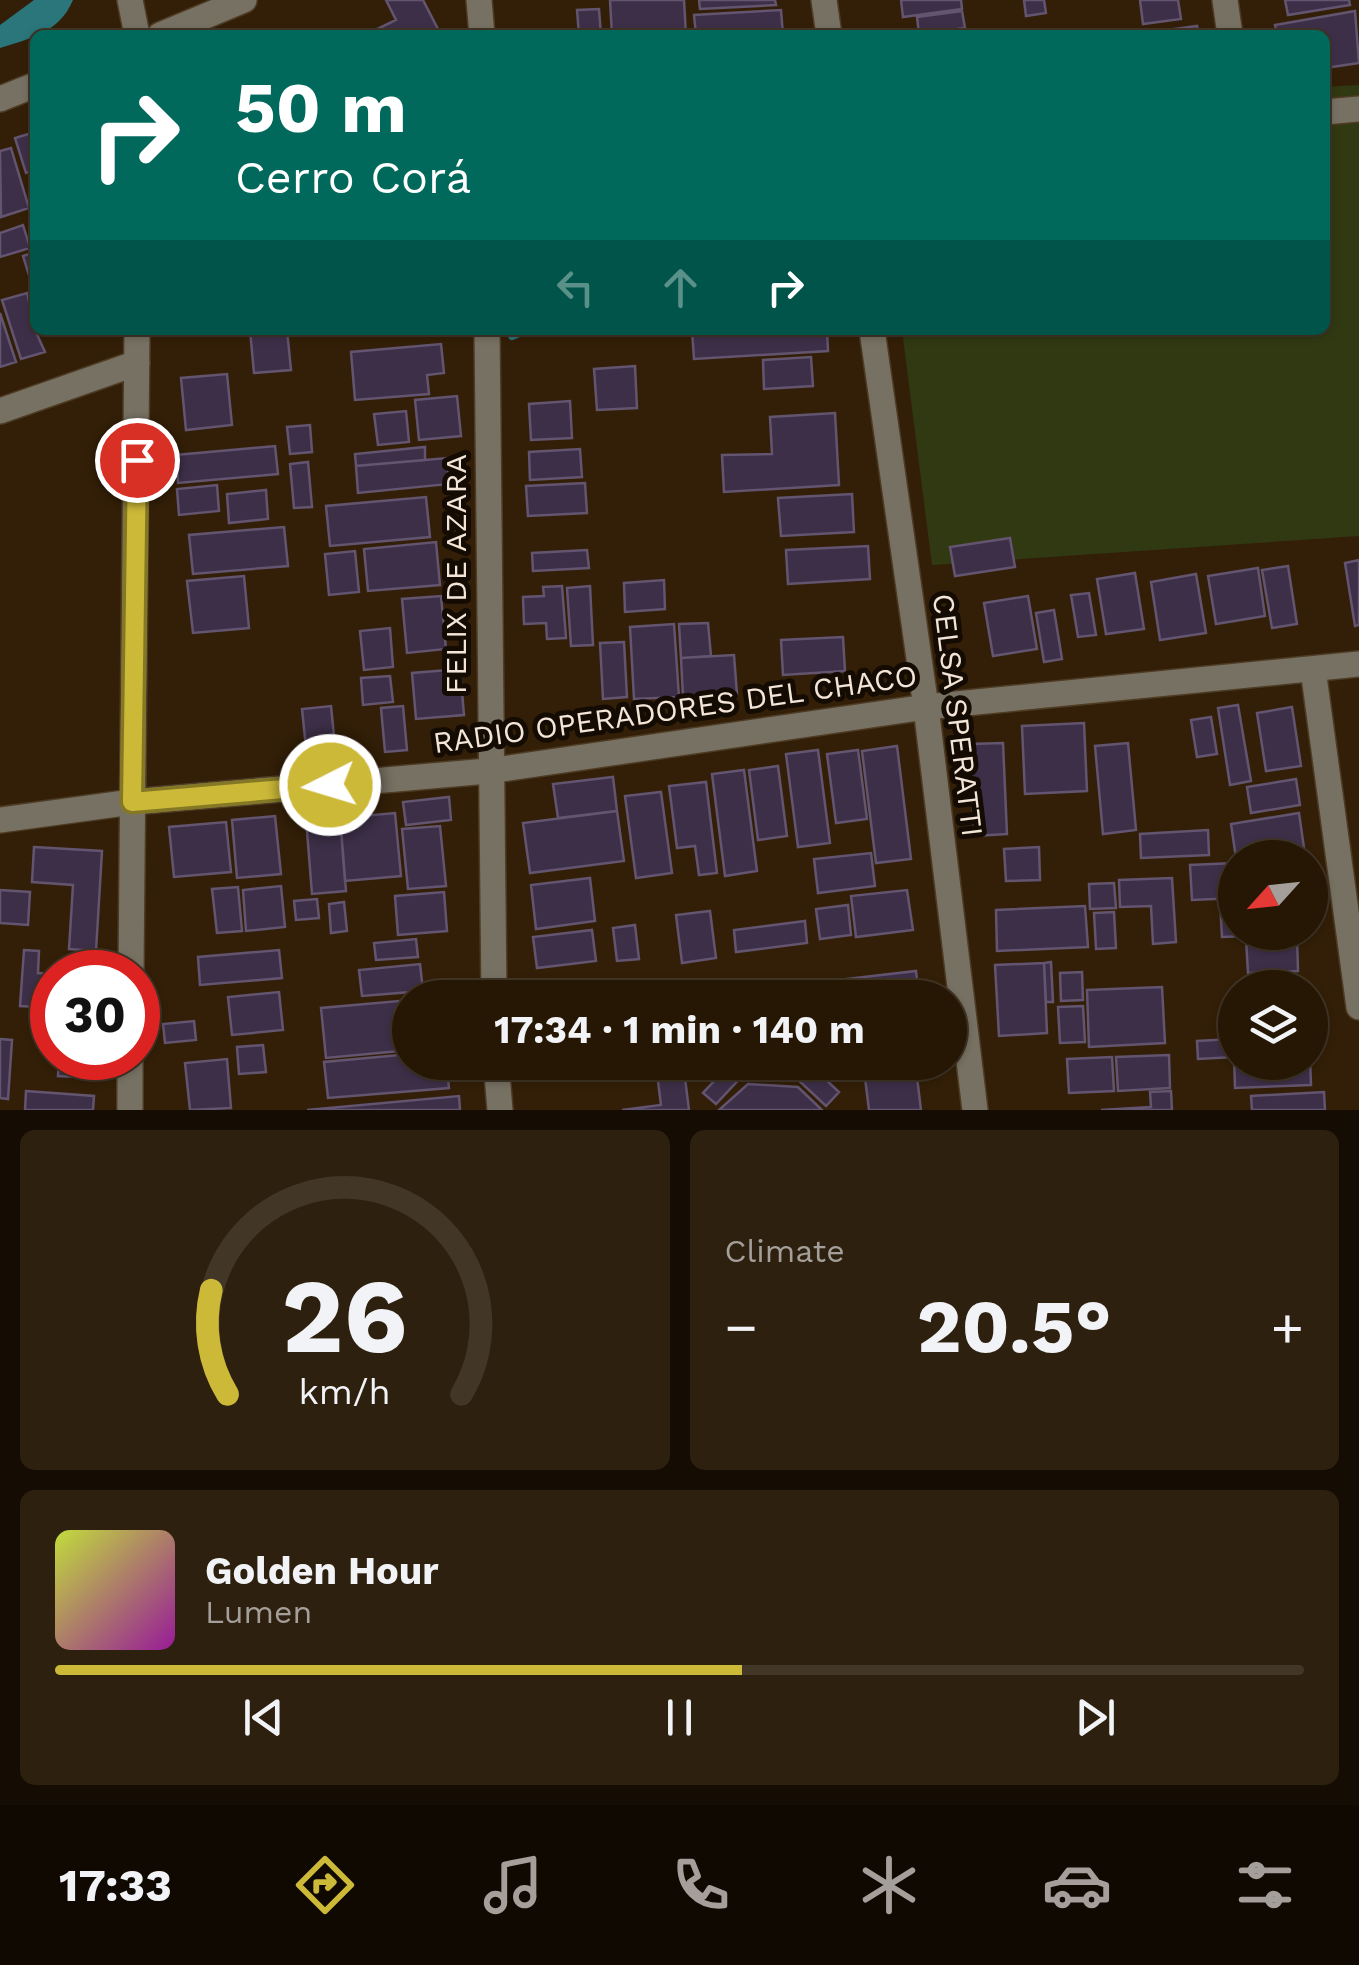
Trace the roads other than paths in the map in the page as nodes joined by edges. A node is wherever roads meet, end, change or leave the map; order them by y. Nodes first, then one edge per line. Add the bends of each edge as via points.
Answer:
1 (130, 0) edge
2 (244, 0) edge
3 (479, 0) edge
4 (824, 0) edge
5 (1225, 0) edge
6 (136, 30) edge
7 (172, 30) edge
8 (482, 30) edge
9 (829, 30) edge
10 (1229, 30) edge
11 (30, 87) edge
12 (0, 98) edge
13 (1359, 108) edge
14 (1330, 111) edge
15 (137, 335) edge
16 (487, 335) edge
17 (873, 335) edge
18 (137, 363) junction
19 (0, 411) edge
20 (1359, 664) edge
21 (1313, 669) junction
22 (926, 707) junction
23 (488, 771) junction
24 (132, 802) junction
25 (0, 820) edge
26 (131, 950) edge
27 (494, 980) edge
28 (1359, 1006) edge
29 (130, 1080) edge
30 (498, 1080) edge
31 (130, 1110) edge
32 (500, 1110) edge
33 (975, 1110) edge

1 - 6 street
2 - 7 street
3 - 8 street
4 - 9 street
5 - 10 street
11 - 12 street
13 - 14 street
15 - 18 street
16 - 23 street, FELIX DE AZARA
17 - 22 street, CELSA SPERATTI
18 - 19 street
18 - 24 street
20 - 21 street, RADIO OPERADORES DEL CHACO
21 - 22 street, RADIO OPERADORES DEL CHACO
21 - 28 street
22 - 23 street, RADIO OPERADORES DEL CHACO
22 - 33 street, CELSA SPERATTI
23 - 24 street, RADIO OPERADORES DEL CHACO
23 - 27 street, FELIX DE AZARA
24 - 25 street, RADIO OPERADORES DEL CHACO
24 - 26 street
29 - 31 street
30 - 32 street

